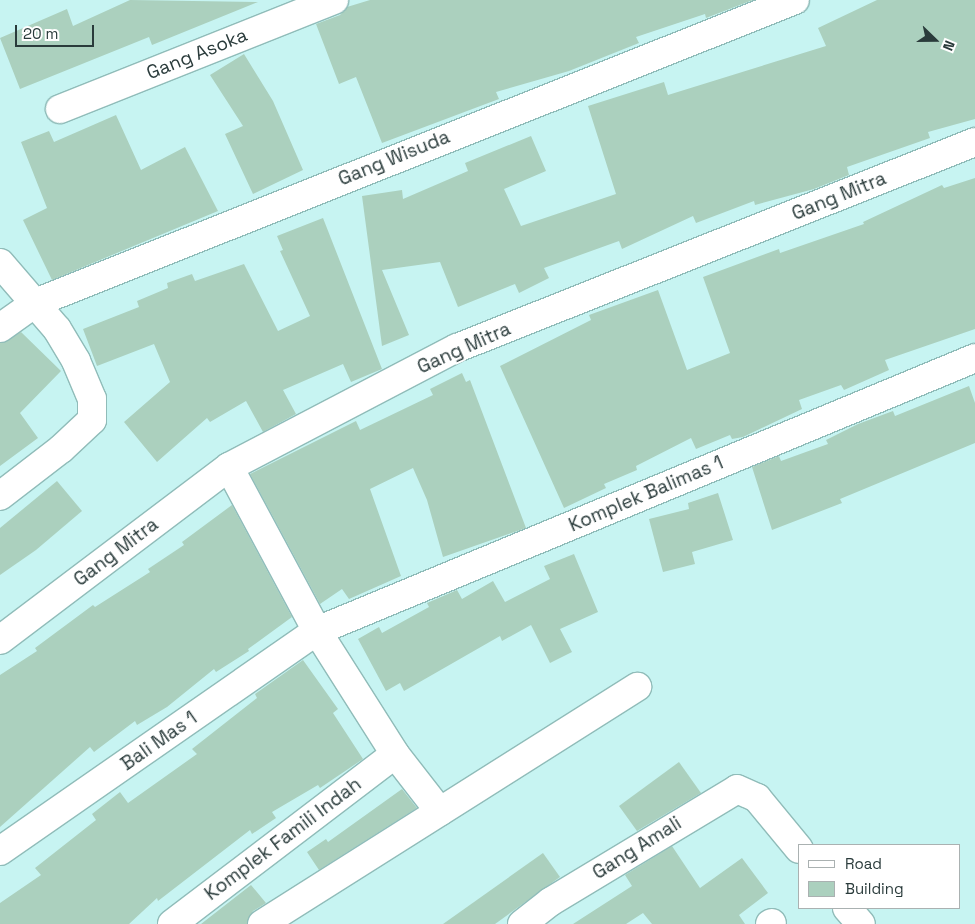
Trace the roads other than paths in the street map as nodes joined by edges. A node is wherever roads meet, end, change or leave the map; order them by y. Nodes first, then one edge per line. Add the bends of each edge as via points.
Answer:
1 (334, 0) edge
2 (794, 0) edge
3 (60, 108) dead end
4 (975, 142) edge
5 (0, 264) edge
6 (35, 303) junction
7 (0, 328) edge
8 (975, 358) edge
9 (229, 467) junction
10 (0, 496) edge
11 (317, 631) junction
12 (0, 640) edge
13 (637, 687) dead end
14 (395, 754) junction
15 (440, 812) junction
16 (798, 848) edge
17 (0, 851) edge
18 (848, 909) edge
19 (172, 924) edge
20 (262, 924) edge
21 (522, 924) edge
22 (861, 924) edge

1 - 3 street, Gang Asoka
2 - 6 street, Gang Wisuda
4 - 9 street, Gang Mitra via 457,348
5 - 6 street
6 - 7 street, Gang Wisuda
6 - 10 street via 57,329 76,361 92,399 92,420 61,449
8 - 11 street, Komplek Balimas 1
9 - 11 street
9 - 12 street, Gang Mitra
11 - 14 street
11 - 17 street, Bali Mas 1
13 - 15 street
14 - 15 street
14 - 19 street, Komplek Famili Indah
15 - 20 street
16 - 21 street, Gang Amali via 757,798 736,789 550,902
18 - 22 street

